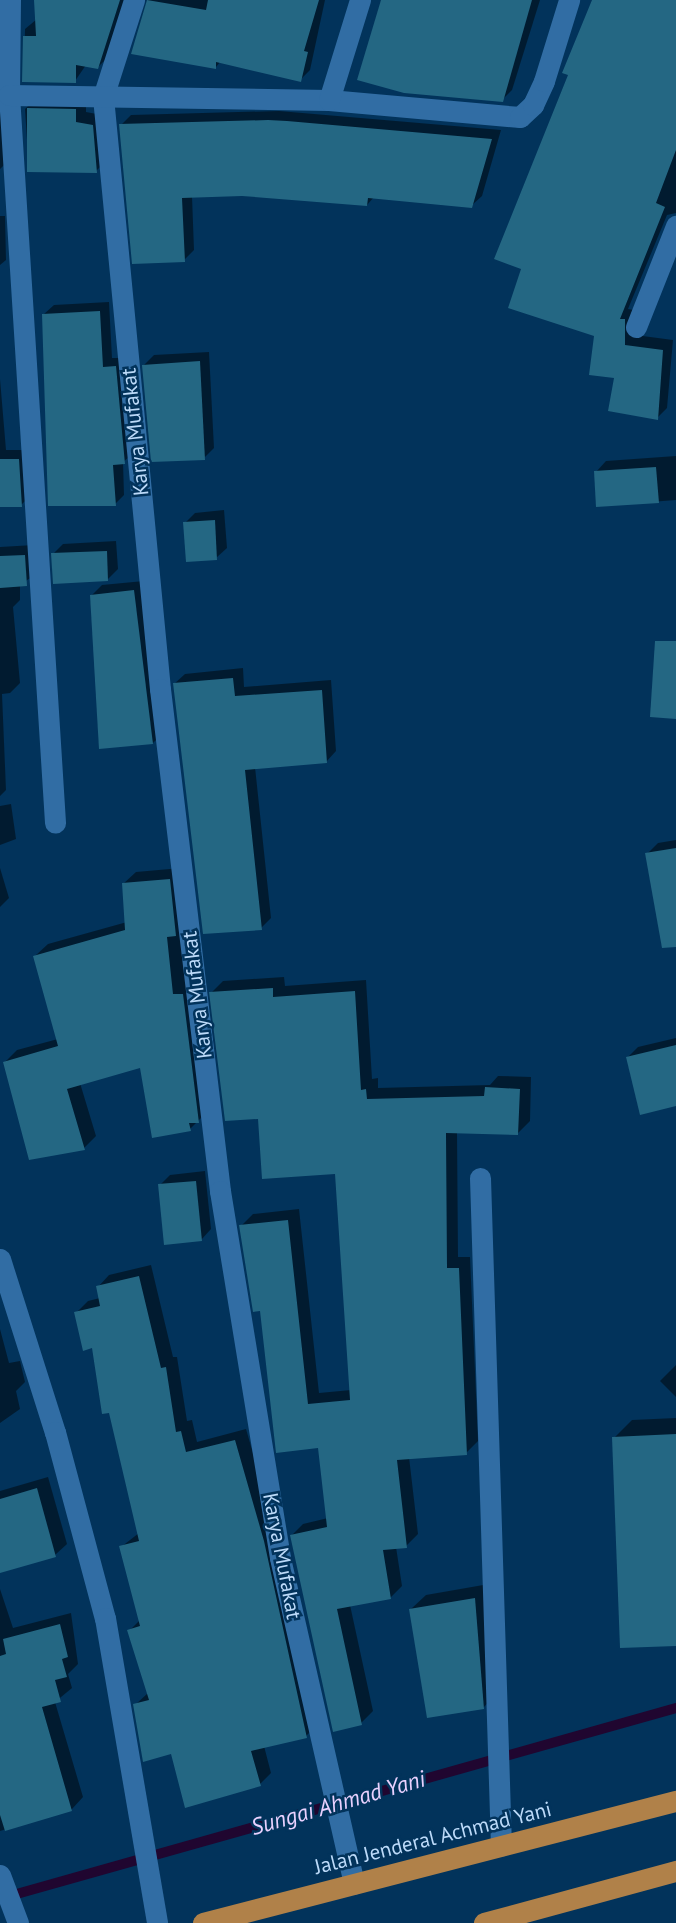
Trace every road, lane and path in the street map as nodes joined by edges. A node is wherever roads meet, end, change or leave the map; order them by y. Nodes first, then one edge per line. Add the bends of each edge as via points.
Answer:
1 (10, 0) edge
2 (134, 0) edge
3 (360, 0) edge
4 (569, 0) edge
5 (9, 95) junction
6 (103, 97) junction
7 (329, 100) junction
8 (676, 226) edge
9 (636, 327) dead end
10 (55, 822) dead end
11 (480, 1178) dead end
12 (0, 1259) edge
13 (676, 1801) edge
14 (501, 1846) junction
15 (676, 1871) edge
16 (0, 1875) edge
17 (354, 1884) junction
18 (15, 1916) edge
19 (158, 1923) edge
20 (202, 1923) edge
21 (484, 1923) edge

1 - 5 street
2 - 6 street
3 - 7 street
4 - 7 street via 544,81 533,105 520,117
5 - 6 street
5 - 10 street
6 - 7 street
6 - 17 street, Karya Mufakat via 160,690 220,1191 280,1558
8 - 9 street
11 - 14 street
12 - 19 street via 55,1432 104,1618
13 - 14 highway, Jalan Jenderal Achmad Yani
14 - 17 highway, Jalan Jenderal Achmad Yani
15 - 21 highway
16 - 18 street
17 - 20 highway, Jalan Jenderal Achmad Yani

